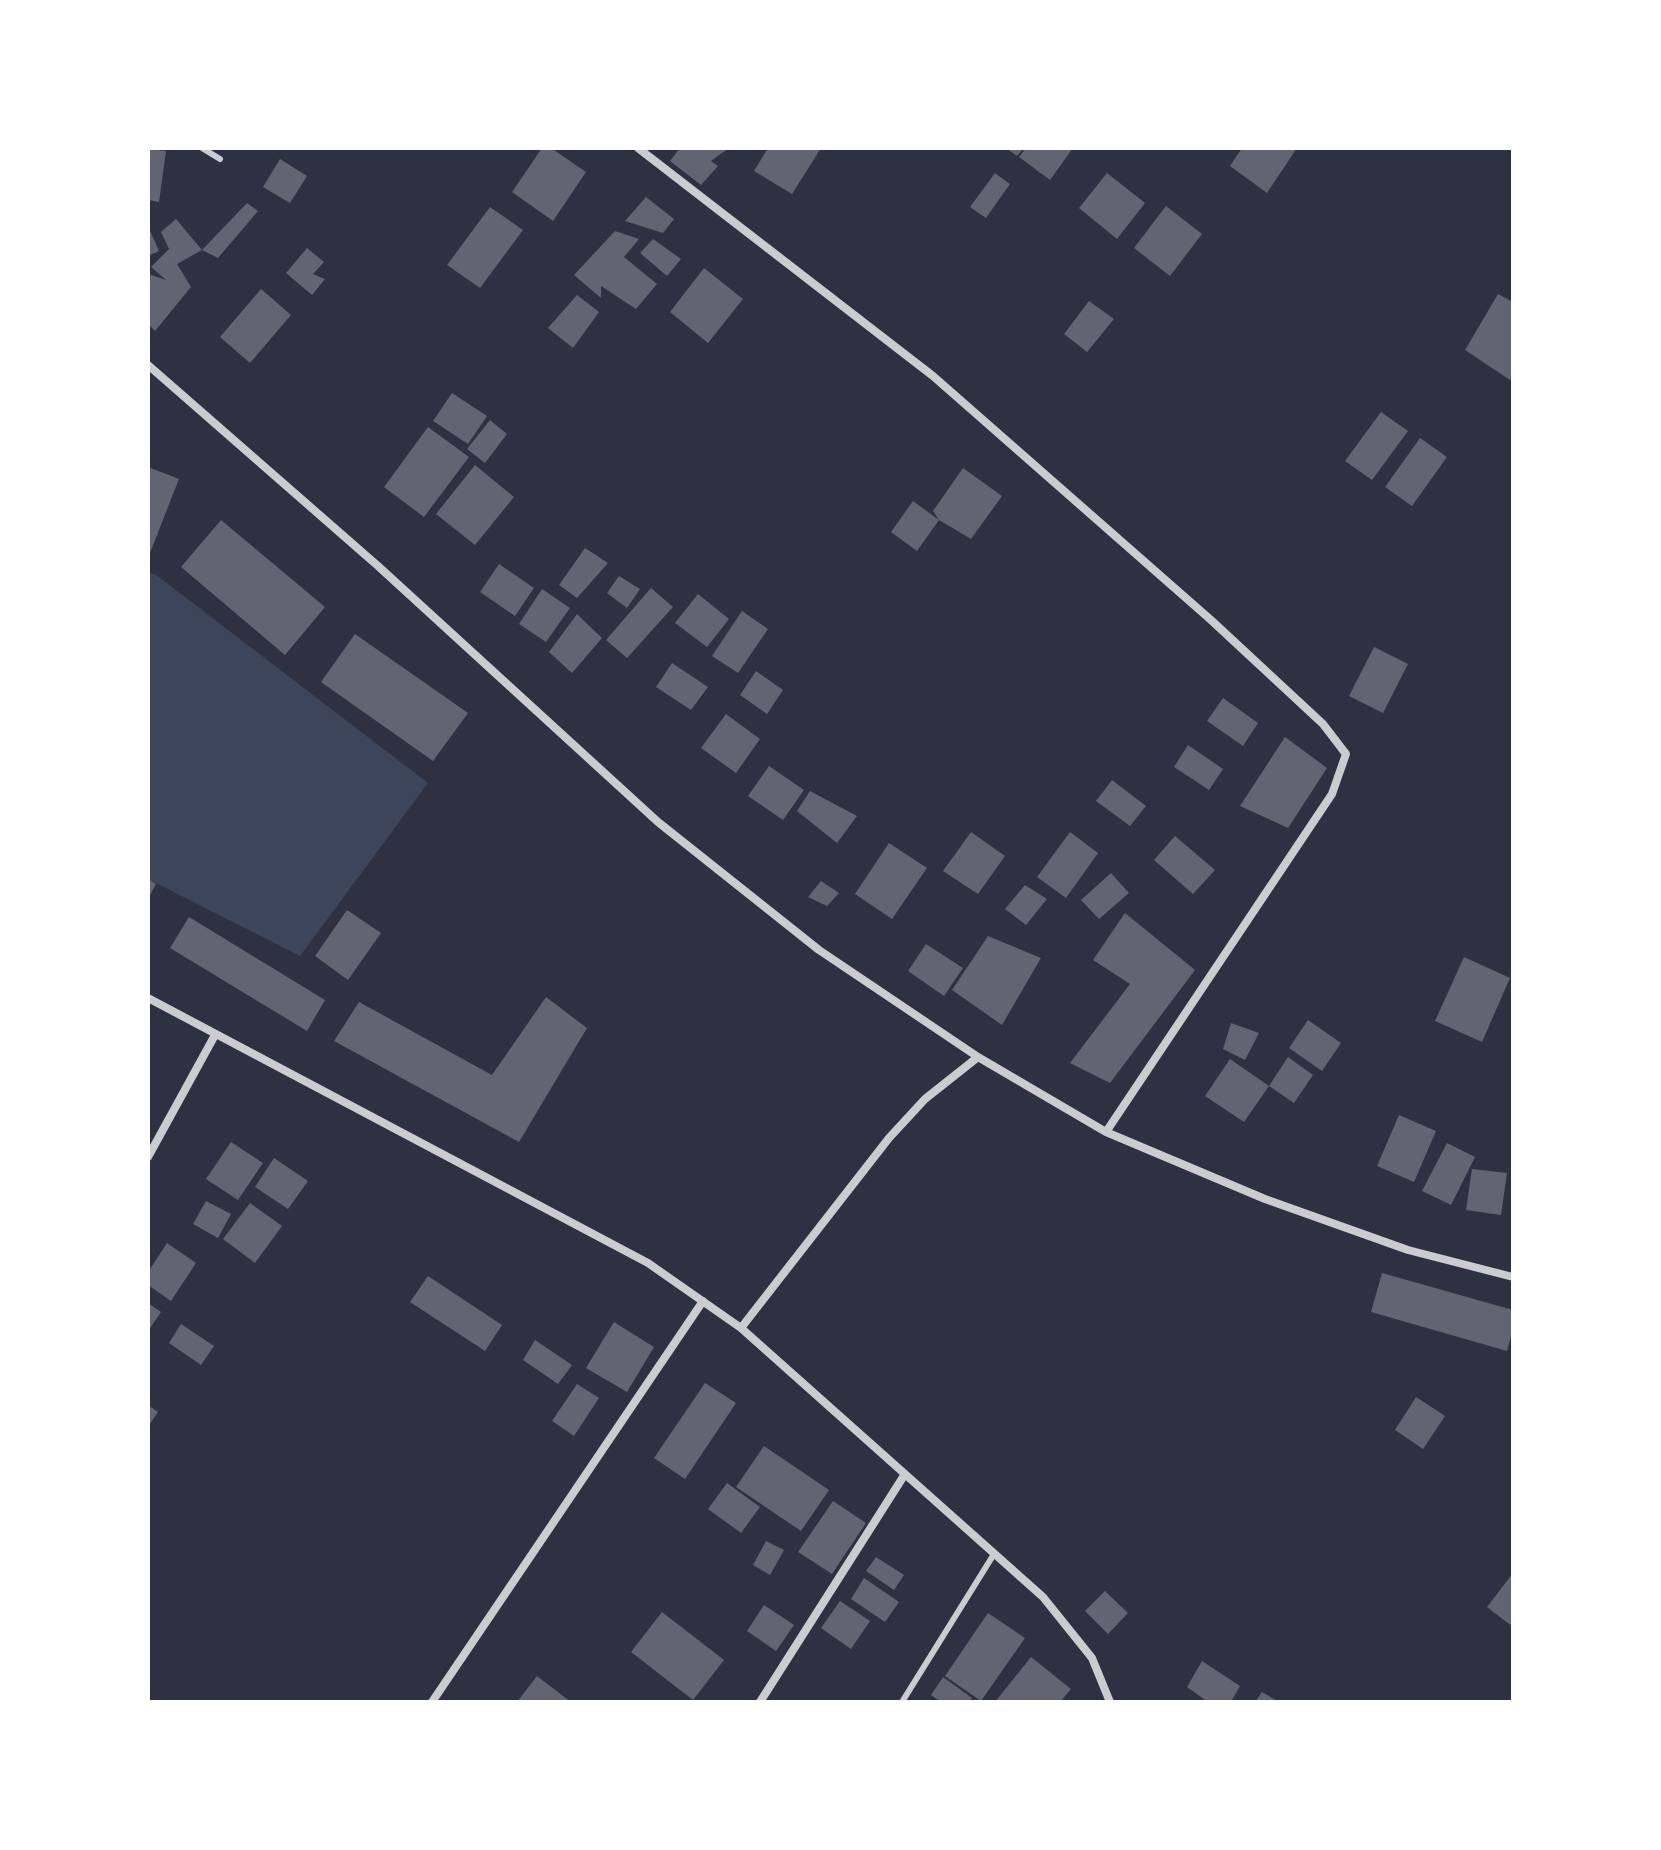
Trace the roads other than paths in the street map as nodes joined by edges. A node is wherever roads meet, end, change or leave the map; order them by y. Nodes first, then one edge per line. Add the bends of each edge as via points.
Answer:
1 (202, 148) edge
2 (638, 148) edge
3 (220, 159) dead end
4 (148, 365) edge
5 (148, 998) edge
6 (215, 1035) junction
7 (978, 1057) junction
8 (1106, 1132) junction
9 (148, 1157) edge
10 (1513, 1277) edge
11 (703, 1301) junction
12 (741, 1328) junction
13 (905, 1474) junction
14 (994, 1554) junction
15 (432, 1702) edge
16 (760, 1702) edge
17 (902, 1702) edge
18 (1110, 1702) edge

1 - 3 lane
2 - 8 street via 933,376 1222,631 1323,724 1346,754 1332,794
4 - 7 street via 658,822 819,950
5 - 6 street
6 - 9 street
6 - 11 street via 568,1218
7 - 8 street
7 - 12 street via 925,1099 889,1138
8 - 10 street via 1265,1199 1408,1250
11 - 12 street
11 - 15 street
12 - 13 street
13 - 14 street
13 - 16 street
14 - 17 lane
14 - 18 street via 1043,1597 1092,1658

